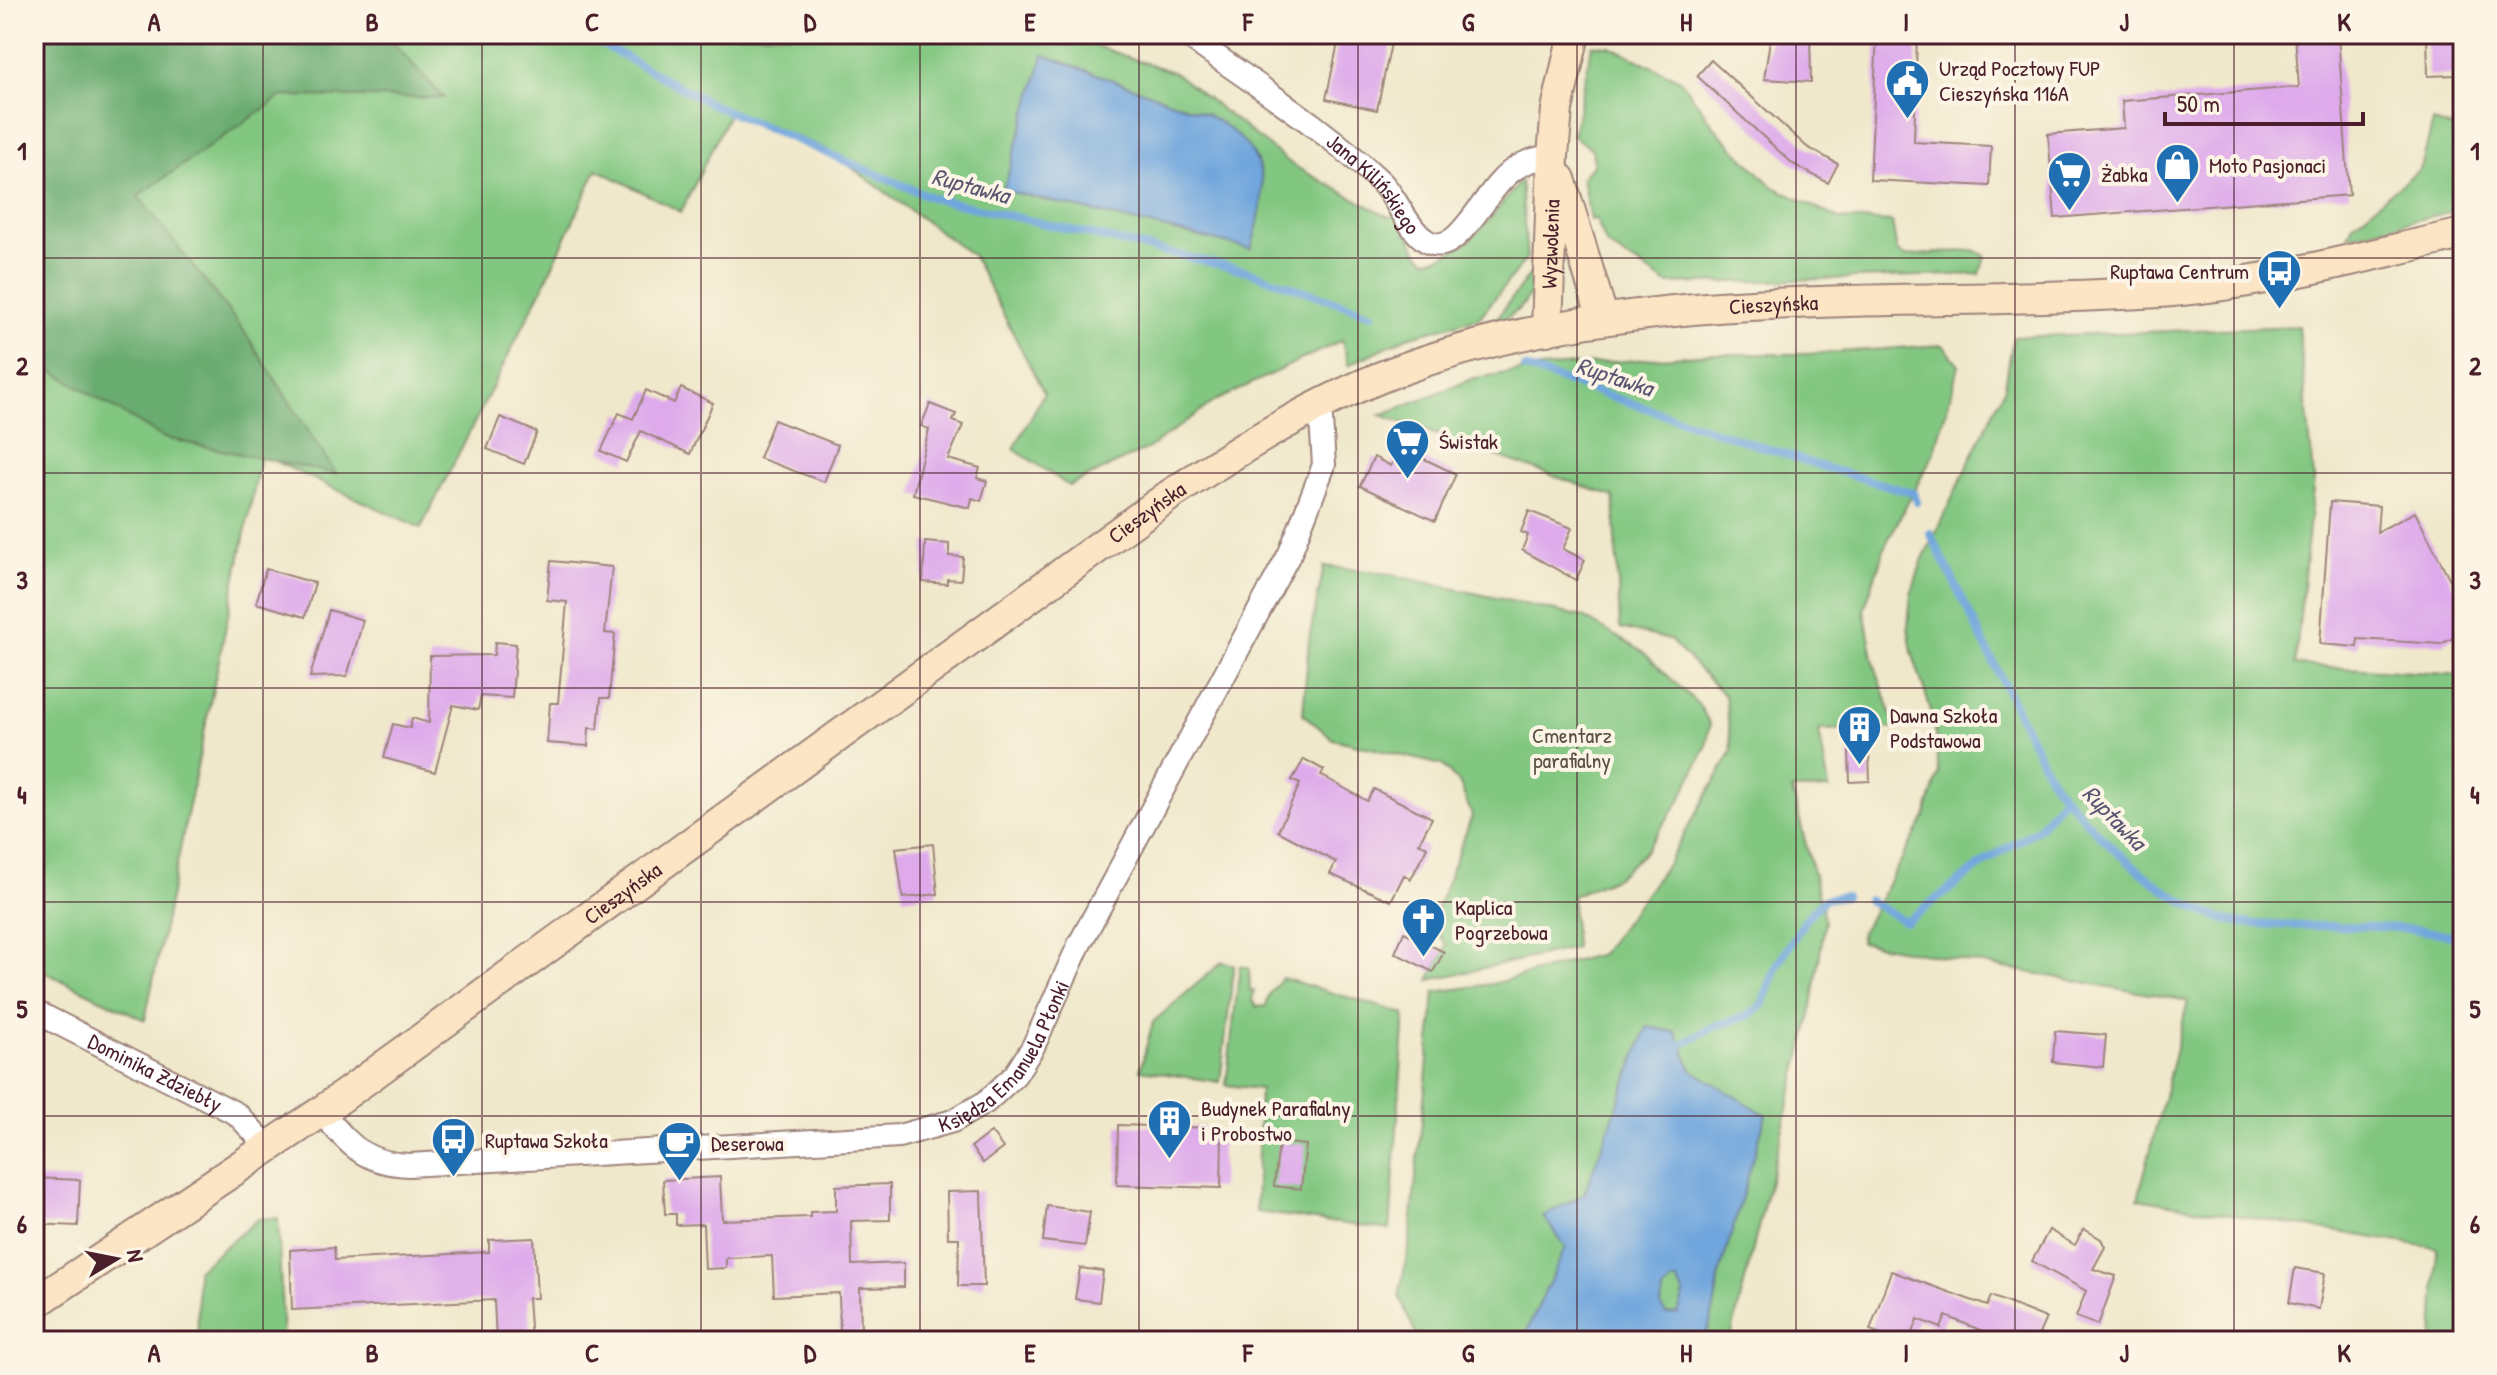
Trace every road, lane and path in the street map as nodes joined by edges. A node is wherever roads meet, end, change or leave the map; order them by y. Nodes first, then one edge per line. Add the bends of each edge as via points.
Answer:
1 (1185, 34) edge
2 (1574, 34) edge
3 (1553, 156) junction
4 (2463, 234) edge
5 (1603, 319) junction
6 (1547, 330) junction
7 (1320, 404) junction
8 (34, 1011) edge
9 (321, 1112) junction
10 (268, 1147) junction
11 (34, 1304) edge

1 - 3 street, Jana Kilińskiego via 1356,159 1385,185 1423,241 1435,245 1461,232 1520,164
2 - 3 main road, Wyzwolenia
3 - 5 main road, Wyzwolenia
3 - 6 main road, Wyzwolenia
4 - 5 main road, Cieszyńska via 2209,287 1993,301 1705,308
5 - 6 main road, Cieszyńska
6 - 7 main road, Cieszyńska via 1424,362
7 - 9 main road, Cieszyńska via 1170,495
7 - 9 street, Księdza Emanuela Płonki via 1324,465 1290,553 1079,945 1033,1047 1015,1075 986,1102 953,1121 899,1136 409,1165 380,1164 355,1150
8 - 10 street, Dominika Zdziebły via 237,1114
9 - 10 main road, Cieszyńska
10 - 11 main road, Cieszyńska

